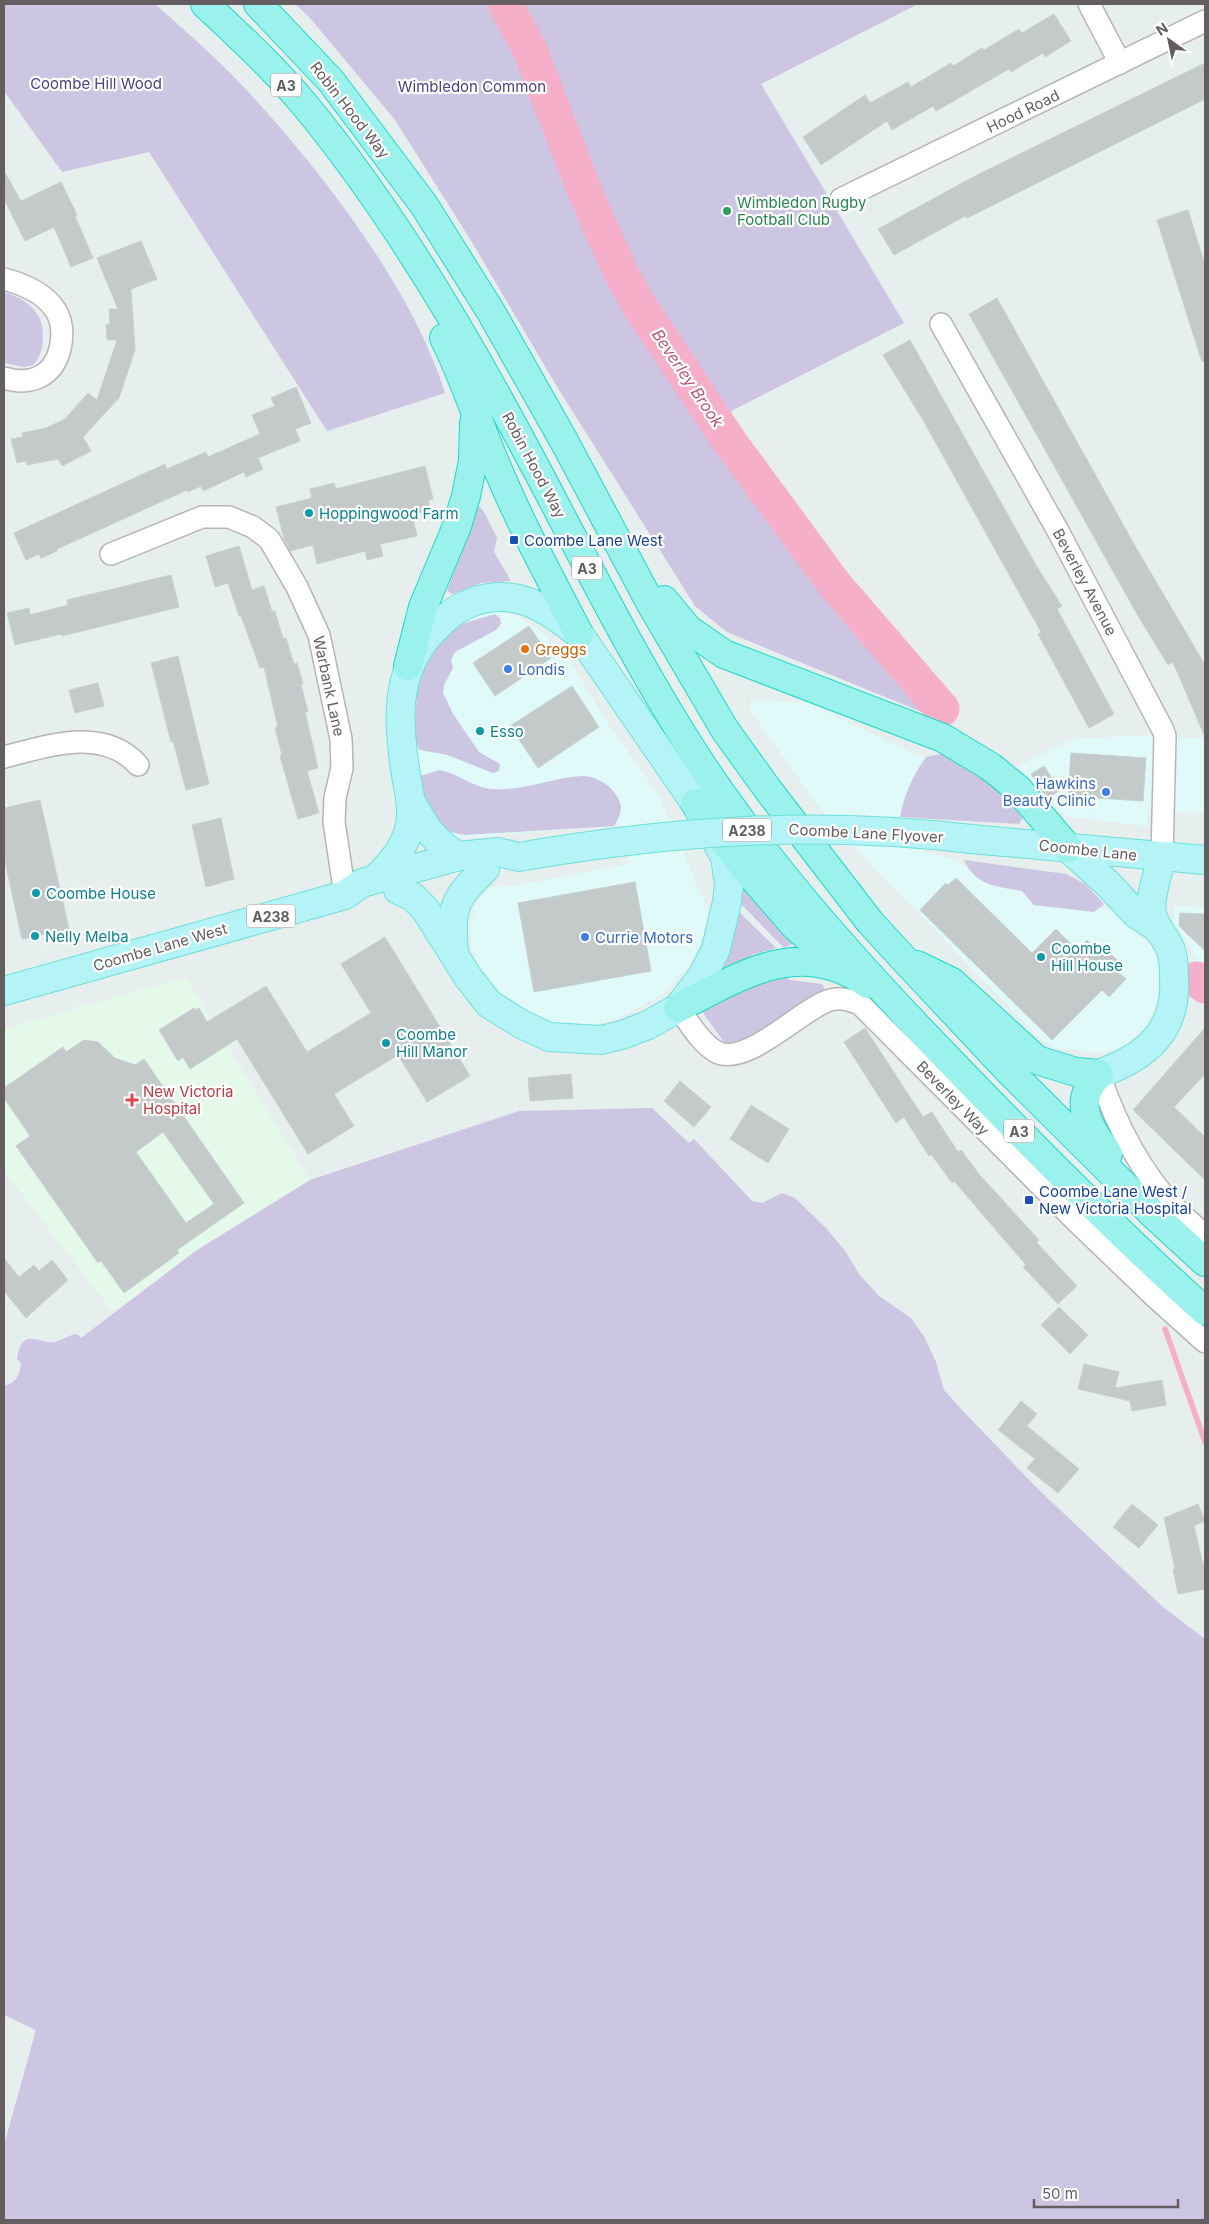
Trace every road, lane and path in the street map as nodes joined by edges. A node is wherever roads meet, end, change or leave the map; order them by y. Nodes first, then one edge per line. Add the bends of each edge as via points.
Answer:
1 (205, 4) edge
2 (258, 4) edge
3 (1090, 4) edge
4 (1205, 21) edge
5 (1120, 64) junction
6 (359, 175) junction
7 (841, 199) dead end
8 (4, 279) edge
9 (941, 324) dead end
10 (4, 378) edge
11 (474, 412) junction
12 (602, 513) junction
13 (111, 554) dead end
14 (579, 634) junction
15 (408, 666) junction
16 (4, 757) edge
17 (138, 765) dead end
18 (410, 799) junction
19 (695, 803) junction
20 (970, 840) joint
21 (1068, 848) junction
22 (459, 856) junction
23 (522, 856) junction
24 (1162, 857) junction
25 (1205, 860) edge
26 (485, 869) junction
27 (387, 884) junction
28 (345, 895) junction
29 (1156, 927) junction
30 (454, 952) junction
31 (841, 956) junction
32 (902, 958) junction
33 (4, 991) edge
34 (678, 1008) junction
35 (1099, 1074) junction
36 (1156, 1217) junction
37 (1205, 1236) edge
38 (1205, 1262) edge
39 (1205, 1311) edge
40 (1205, 1342) edge

1 - 6 highway, Robin Hood Way / A3 via 303,103
2 - 12 highway, Robin Hood Way / A3 via 331,81 424,205 491,312
3 - 5 street
4 - 5 street, Hood Road
5 - 7 street, Hood Road
6 - 11 highway via 460,368
6 - 31 highway, Robin Hood Way / A3 via 464,337 619,626 693,751 730,807
8 - 10 street via 41,296 55,310 62,325 62,343 52,368 31,381
9 - 24 street, Beverley Avenue via 1058,531 1163,730
11 - 14 highway via 525,528
11 - 15 highway via 473,460 466,496 423,607
12 - 21 highway via 661,597 688,629 704,641 738,660 942,738 967,751 1018,789
12 - 32 highway, Robin Hood Way / A3 via 725,730 768,791
13 - 28 street, Warbank Lane via 202,517 229,517 269,538 319,635 341,739 342,768 335,798 334,822
14 - 15 main road via 538,605 519,598 486,598 461,606 441,622
14 - 19 main road
15 - 18 main road via 400,712
16 - 17 street via 75,742 99,742 118,748
18 - 22 main road via 424,826 448,851
18 - 27 main road via 410,825 405,842 388,867
19 - 31 highway via 794,925
19 - 34 main road via 725,857 729,886 716,949 703,975
20 - 21 main road, Coombe Lane / A238
20 - 23 main road, Coombe Lane Flyover / A238, bridge via 883,831 764,829 660,836
21 - 24 main road, Coombe Lane / A238
21 - 29 main road via 1136,914
22 - 23 main road, Coombe Lane West / A238 via 498,852
22 - 27 main road, Coombe Lane West / A238
23 - 26 main road, Coombe Lane West / A238
24 - 25 main road, Coombe Lane / A238
24 - 29 main road via 1152,904
26 - 27 main road, Coombe Lane West / A238
26 - 30 main road via 457,901 451,920
27 - 28 main road, Coombe Lane West / A238 via 366,898
27 - 30 main road via 413,896
28 - 33 main road, Coombe Lane West / A238
29 - 35 main road via 1171,951 1173,964 1175,991 1168,1018 1150,1047 1130,1061
30 - 34 main road via 489,1004 523,1025 549,1036 601,1040 648,1025
31 - 34 highway via 786,961 754,969
31 - 39 highway, Beverley Way / A3 via 893,1002 1124,1237
32 - 35 highway via 952,982 1037,1060 1076,1072
32 - 36 highway, A3 via 1009,1071
34 - 40 street, Beverley Way via 703,1041 716,1052 729,1054 761,1042 831,999 843,998 860,1004 1075,1220
35 - 36 highway via 1085,1093 1083,1102 1090,1125 1114,1164
35 - 37 street via 1110,1108 1144,1166 1174,1207
36 - 38 highway, A3

